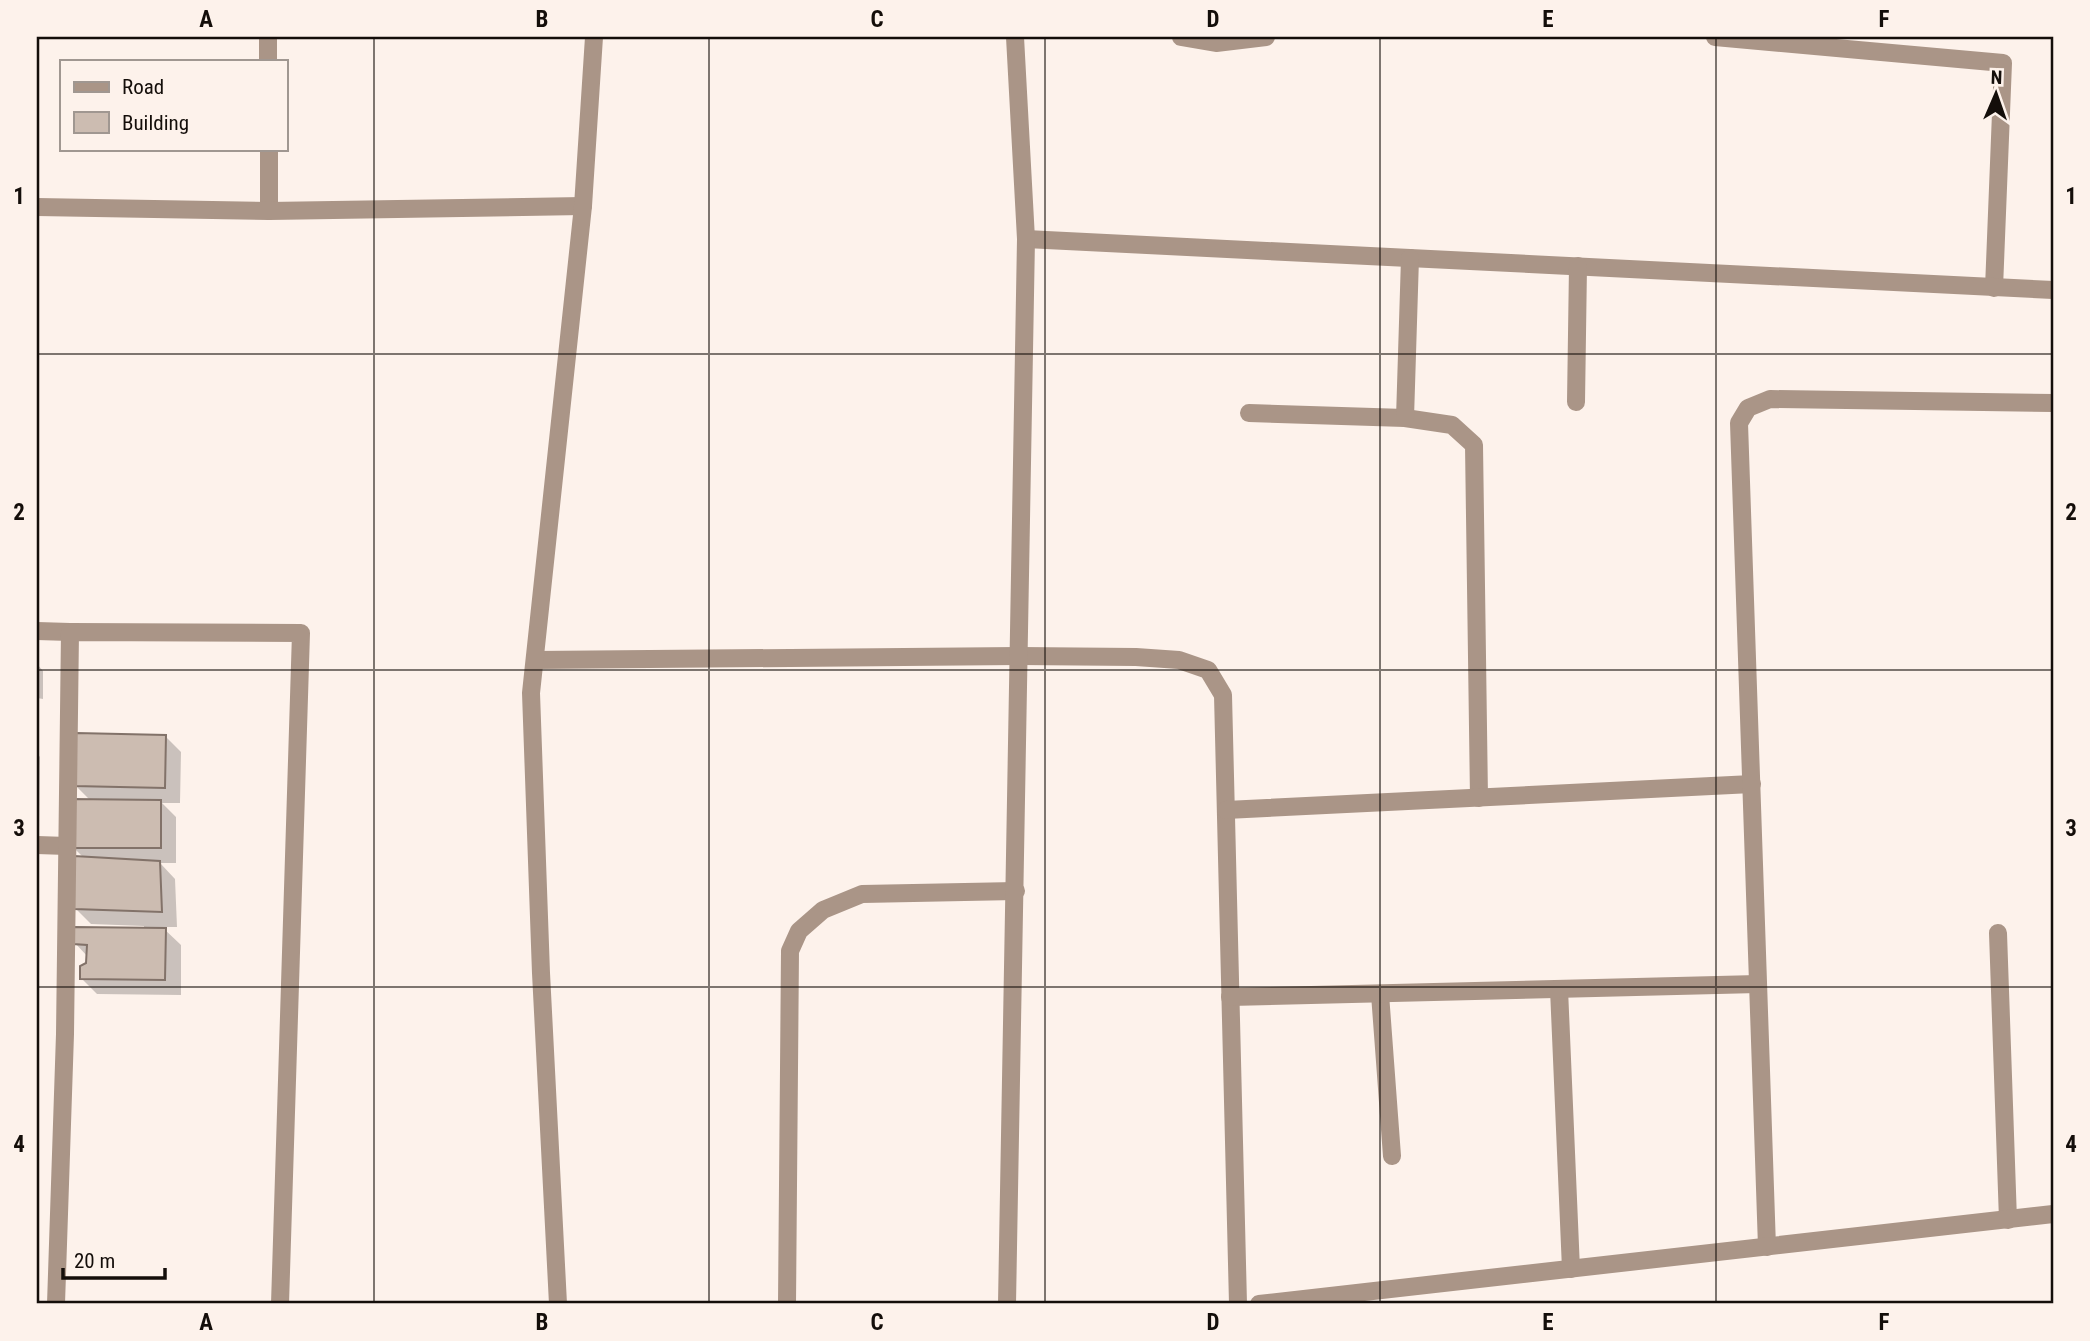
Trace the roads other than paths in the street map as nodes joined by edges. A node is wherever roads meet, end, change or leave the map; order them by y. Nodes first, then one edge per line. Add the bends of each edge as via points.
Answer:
1 (268, 37) edge
2 (594, 37) edge
3 (1015, 37) edge
4 (1181, 37) edge
5 (1266, 37) edge
6 (1715, 37) edge
7 (1215, 40) edge
8 (268, 60) edge
9 (269, 150) edge
10 (583, 206) junction
11 (37, 207) edge
12 (269, 211) junction
13 (1026, 239) junction
14 (1410, 258) junction
15 (1578, 266) junction
16 (1994, 288) junction
17 (2053, 290) edge
18 (1576, 401) dead end
19 (2053, 403) edge
20 (1249, 412) dead end
21 (1405, 418) junction
22 (37, 631) edge
23 (70, 632) junction
24 (1020, 656) junction
25 (535, 660) junction
26 (1752, 784) junction
27 (1479, 798) junction
28 (1226, 810) junction
29 (37, 845) edge
30 (67, 846) junction
31 (1016, 891) junction
32 (1998, 933) dead end
33 (1758, 984) junction
34 (1559, 989) junction
35 (1380, 994) junction
36 (1230, 998) junction
37 (1392, 1156) dead end
38 (2053, 1214) edge
39 (2008, 1220) junction
40 (1766, 1248) junction
41 (1571, 1269) junction
42 (56, 1304) edge
43 (279, 1304) edge
44 (558, 1304) edge
45 (787, 1304) edge
46 (1007, 1304) edge
47 (1238, 1304) edge
48 (1259, 1304) edge

1 - 8 street
2 - 10 street
3 - 13 street
4 - 7 street
5 - 7 street
6 - 16 street via 2003,63
9 - 12 street
10 - 12 street
10 - 25 street
11 - 12 street
13 - 14 street
13 - 24 street
14 - 15 street
14 - 21 street
15 - 16 street
15 - 18 street
16 - 17 street
19 - 26 street via 1770,399 1748,408 1739,424
20 - 21 street
21 - 27 street via 1452,425 1474,444
22 - 23 street
23 - 30 street
23 - 43 street via 302,633
24 - 25 street
24 - 28 street via 1168,659 1208,670 1223,695
24 - 31 street
25 - 44 street via 531,693 540,960
26 - 27 street
26 - 33 street
27 - 28 street
28 - 36 street
29 - 30 street
30 - 42 street
31 - 45 street via 862,894 823,910 799,931 790,951
31 - 46 street
32 - 39 street
33 - 34 street
33 - 40 street
34 - 35 street
34 - 41 street
35 - 36 street
35 - 37 street
36 - 47 street
38 - 39 street
39 - 40 street
40 - 41 street
41 - 48 street

